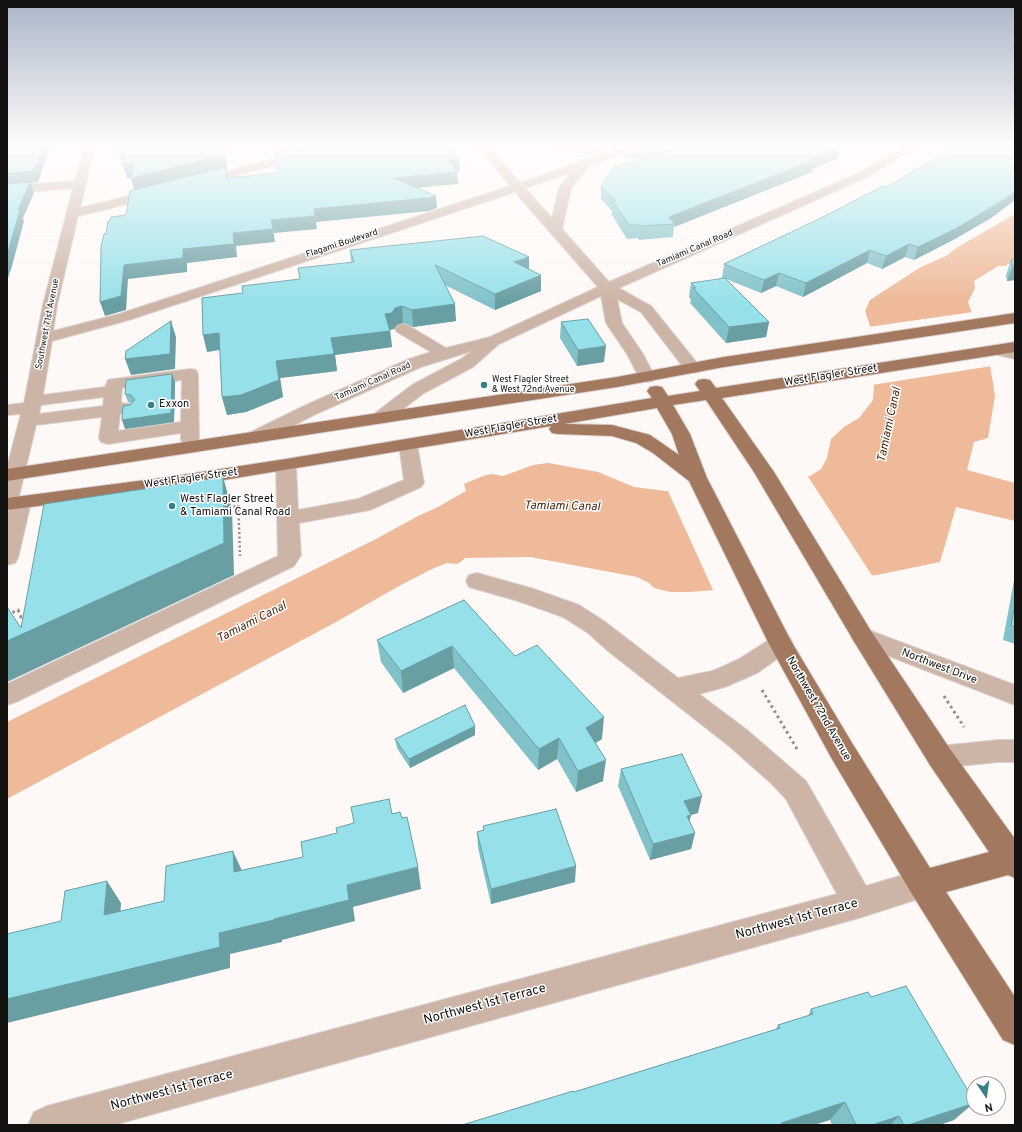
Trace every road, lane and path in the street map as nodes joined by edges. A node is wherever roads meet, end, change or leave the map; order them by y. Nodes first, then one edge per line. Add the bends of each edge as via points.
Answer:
1 (77, 198) edge
2 (135, 198) edge
3 (485, 198) edge
4 (527, 198) edge
5 (563, 198) edge
6 (811, 198) edge
7 (73, 214) junction
8 (555, 230) junction
9 (607, 288) junction
10 (1015, 318) edge
11 (403, 329) dead end
12 (45, 338) junction
13 (496, 340) junction
14 (1015, 347) edge
15 (995, 350) junction
16 (444, 353) junction
17 (1015, 354) edge
18 (693, 368) junction
19 (647, 377) junction
20 (113, 391) junction
21 (711, 394) junction
22 (662, 402) junction
23 (119, 409) junction
24 (7, 410) edge
25 (31, 410) junction
26 (380, 418) junction
27 (191, 426) junction
28 (511, 427) junction
29 (256, 437) junction
30 (408, 445) junction
31 (190, 447) junction
32 (286, 465) junction
33 (11, 474) edge
34 (697, 478) junction
35 (238, 496) dead end
36 (12, 503) edge
37 (238, 506) junction
38 (223, 508) edge
39 (288, 518) junction
40 (7, 558) edge
41 (240, 558) dead end
42 (477, 581) dead end
43 (28, 614) edge
44 (7, 615) edge
45 (863, 638) junction
46 (781, 644) junction
47 (760, 687) dead end
48 (675, 689) junction
49 (942, 691) dead end
50 (7, 694) edge
51 (1015, 695) edge
52 (966, 729) dead end
53 (1015, 751) edge
54 (799, 753) dead end
55 (940, 757) junction
56 (1013, 862) edge
57 (923, 884) junction
58 (859, 903) junction
59 (1015, 1028) edge
60 (47, 1125) edge

1 - 7 street, Southwest 71st Avenue
2 - 7 street
3 - 12 street, Flagami Boulevard via 130,315
4 - 8 street
5 - 8 street
6 - 9 street, Tamiami Canal Road
7 - 12 street, Southwest 71st Avenue via 50,305
8 - 9 street
9 - 13 street, Tamiami Canal Road
9 - 18 street via 646,309
9 - 19 street via 614,323
10 - 18 main road
11 - 16 street
12 - 25 street, Southwest 71st Avenue
13 - 16 street, Tamiami Canal Road
13 - 26 street, Tamiami Canal Road via 468,363 418,389
14 - 15 main road, West Flagler Street
15 - 17 street
15 - 21 main road, West Flagler Street
16 - 29 street, Tamiami Canal Road via 358,388
18 - 19 main road
18 - 21 main road
19 - 22 main road, Northwest 72nd Avenue
19 - 26 main road
20 - 23 street
20 - 25 street
20 - 27 street via 114,384 190,374 182,401
21 - 22 main road, West Flagler Street
21 - 45 main road via 764,472
22 - 28 main road, West Flagler Street
22 - 34 main road, Northwest 72nd Avenue via 681,434
23 - 25 street
23 - 27 street via 108,438
24 - 25 street
25 - 33 street, Southwest 71st Avenue
26 - 29 main road
27 - 31 street
28 - 30 main road, West Flagler Street
28 - 34 main road via 623,433 643,439 660,449
29 - 31 main road
30 - 32 main road, West Flagler Street
30 - 39 street via 414,483 363,505
31 - 33 main road
32 - 36 main road, West Flagler Street
32 - 39 street
33 - 36 street, Southwest 71st Avenue
34 - 46 main road, Northwest 72nd Avenue
35 - 37 path
36 - 40 street, Southwest 71st Avenue
37 - 38 path
37 - 41 path
39 - 50 street via 290,555 286,561
42 - 48 street via 571,611 596,627
43 - 44 path via 21,617 18,610
45 - 51 street, Northwest Drive
45 - 55 main road
46 - 48 street via 734,673 716,680
46 - 57 main road, Northwest 72nd Avenue
47 - 54 path
48 - 58 street via 738,738 796,790
49 - 52 path via 944,699
53 - 55 street via 998,750
55 - 56 main road
56 - 57 main road
57 - 58 street, Northwest 1st Terrace
57 - 59 main road, Northwest 72nd Avenue
58 - 60 street, Northwest 1st Terrace

